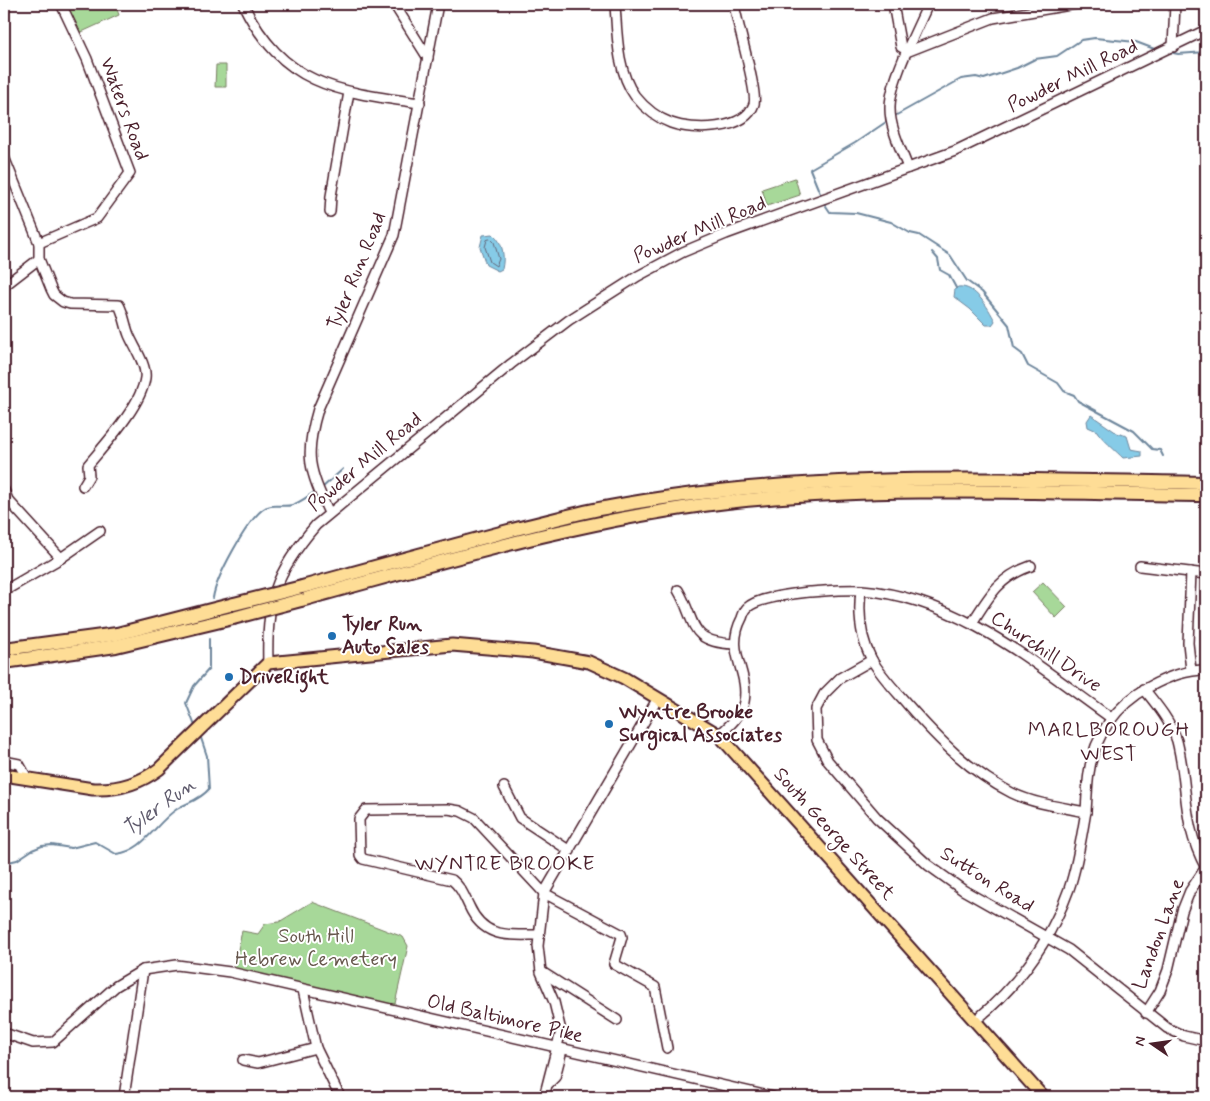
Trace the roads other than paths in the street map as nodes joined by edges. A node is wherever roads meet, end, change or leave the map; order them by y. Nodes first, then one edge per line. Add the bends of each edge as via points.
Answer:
1 (61, 4) edge
2 (243, 4) edge
3 (394, 4) edge
4 (438, 4) edge
5 (615, 4) edge
6 (734, 4) edge
7 (893, 4) edge
8 (928, 4) edge
9 (1076, 4) edge
10 (1175, 4) edge
11 (1206, 30) edge
12 (1171, 48) junction
13 (909, 51) junction
14 (428, 58) junction
15 (350, 92) junction
16 (420, 103) junction
17 (4, 156) edge
18 (908, 168) junction
19 (330, 212) dead end
20 (39, 243) junction
21 (39, 259) junction
22 (4, 286) edge
23 (1206, 483) edge
24 (83, 486) dead end
25 (4, 490) edge
26 (1206, 495) edge
27 (6, 500) edge
28 (329, 513) junction
29 (100, 532) dead end
30 (61, 558) junction
31 (1031, 566) dead end
32 (1140, 566) dead end
33 (1191, 572) junction
34 (1206, 574) edge
35 (678, 590) dead end
36 (861, 590) junction
37 (4, 591) edge
38 (972, 623) junction
39 (734, 644) junction
40 (4, 649) edge
41 (872, 660) junction
42 (4, 662) edge
43 (268, 663) junction
44 (1191, 670) junction
45 (1206, 670) edge
46 (1144, 689) junction
47 (658, 698) junction
48 (1111, 718) junction
49 (719, 735) junction
50 (4, 761) edge
51 (4, 775) edge
52 (27, 778) junction
53 (504, 787) dead end
54 (1086, 812) junction
55 (570, 851) junction
56 (1206, 867) edge
57 (544, 893) junction
58 (539, 934) junction
59 (1047, 937) junction
60 (143, 970) junction
61 (541, 972) junction
62 (303, 990) junction
63 (1146, 1013) junction
64 (617, 1020) dead end
65 (976, 1020) junction
66 (4, 1034) edge
67 (1206, 1041) edge
68 (316, 1048) junction
69 (667, 1048) dead end
70 (559, 1049) junction
71 (243, 1060) dead end
72 (124, 1097) edge
73 (340, 1097) edge
74 (544, 1097) edge
75 (773, 1097) edge
76 (1044, 1097) edge

1 - 20 street, Waters Road via 87,59 130,173 97,218
2 - 15 street via 263,36 294,68 314,81
3 - 14 street
4 - 14 street, Tyler Run Road
5 - 6 street via 618,44 625,76 634,94 658,117 678,126 695,128 733,123 747,115 754,104 755,90
7 - 13 street via 901,47
8 - 13 street
9 - 13 street via 993,18
10 - 12 street
11 - 12 street, Powder Mill Road
12 - 18 street, Powder Mill Road via 978,140
13 - 18 street via 890,107 891,121
14 - 16 street, Tyler Run Road
15 - 16 street
15 - 19 street via 330,196
16 - 28 street, Tyler Run Road via 394,234 318,409 310,435 310,467
17 - 20 street
18 - 28 street, Powder Mill Road via 683,252 605,295 511,364
20 - 21 street
21 - 22 street
21 - 24 street via 54,295 63,302 119,306 144,368 145,378 130,411 88,465 89,476
23 - 40 highway, bridge via 899,479 818,482 608,507 117,634
25 - 27 street
26 - 42 highway, bridge via 911,492 727,502 584,526 116,646
27 - 30 street
28 - 43 street, Powder Mill Road via 291,556 274,591 267,623
29 - 30 street
30 - 37 street
31 - 38 street via 1013,572 999,584
32 - 33 street
33 - 34 street
33 - 44 street via 1188,643
35 - 39 street via 686,603 690,623 702,637 718,644
36 - 38 street, Churchill Drive via 889,594
36 - 39 street, Churchill Drive via 767,599 747,608
36 - 41 street via 858,612 861,632
38 - 48 street, Churchill Drive via 1000,639
39 - 49 street via 745,687 744,704 734,721
41 - 54 street via 943,744 984,778 1038,803
41 - 59 street, Sutton Road via 840,678 824,694 816,709 817,740 828,761 877,818 928,865 963,890
43 - 47 main road, South George Street via 452,645 533,652 574,657 604,667
43 - 52 main road via 154,773 124,787 94,789
44 - 45 street
44 - 46 street via 1164,678
46 - 48 street
46 - 56 street via 1176,739 1192,837
47 - 49 main road, South George Street
47 - 55 street
48 - 54 street via 1097,741 1089,773
49 - 65 main road, South George Street
50 - 52 street via 19,764
51 - 52 main road
53 - 55 street via 520,818
54 - 59 street via 1069,888
55 - 57 street
56 - 63 street, Landon Lane via 1190,891 1168,970
57 - 58 street
57 - 58 street via 474,818 460,811 366,810 359,819 363,859 452,880 461,889 475,920 490,931 504,935
57 - 69 street via 621,934 614,964 655,987
58 - 61 street
59 - 63 street, Sutton Road via 1095,970
59 - 65 street via 1028,969 999,1001
60 - 62 street, Old Baltimore Pike via 177,965 230,972
60 - 66 street via 116,986 53,1042 33,1043
60 - 72 street
61 - 64 street
61 - 70 street via 561,1022
62 - 68 street
62 - 70 street, Old Baltimore Pike
63 - 67 street, Sutton Road via 1184,1036
65 - 76 main road, South George Street
68 - 71 street via 258,1063
68 - 73 street
70 - 74 street
70 - 75 street, Old Baltimore Pike

